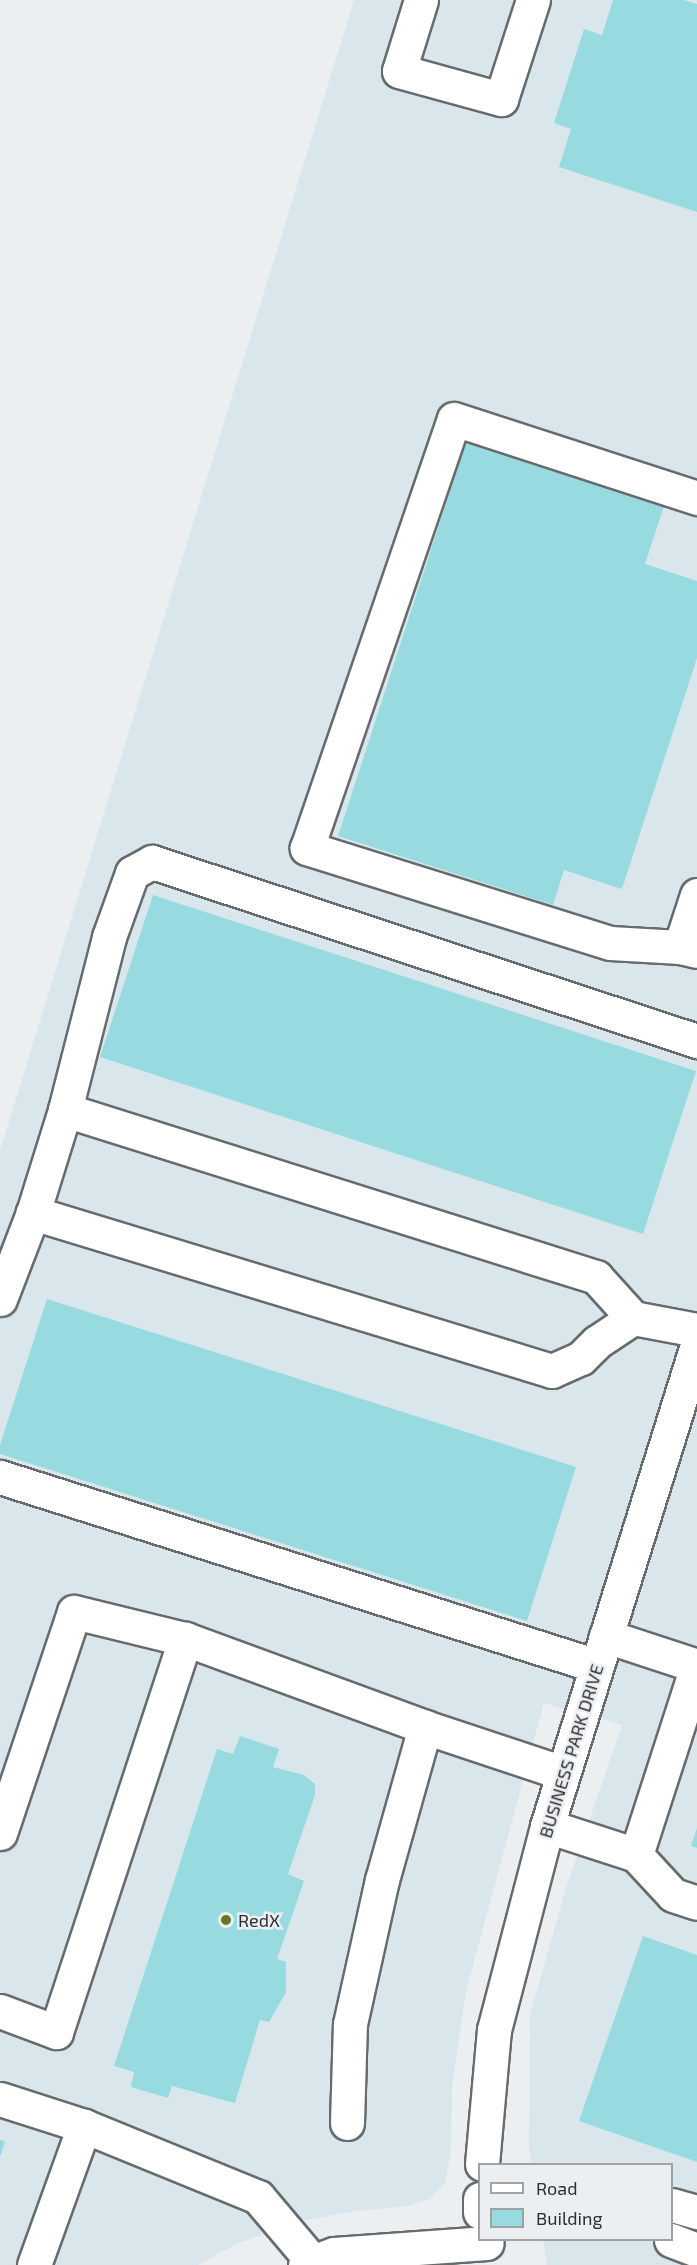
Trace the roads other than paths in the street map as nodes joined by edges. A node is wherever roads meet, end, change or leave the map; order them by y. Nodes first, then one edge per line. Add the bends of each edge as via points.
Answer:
1 (421, 0) edge
2 (533, 0) edge
3 (697, 498) edge
4 (697, 895) edge
5 (689, 949) edge
6 (697, 1041) edge
7 (65, 1110) junction
8 (33, 1213) junction
9 (0, 1299) edge
10 (633, 1318) junction
11 (697, 1330) edge
12 (697, 1346) edge
13 (0, 1477) edge
14 (186, 1639) junction
15 (601, 1651) junction
16 (697, 1666) edge
17 (425, 1726) junction
18 (563, 1773) junction
19 (547, 1826) junction
20 (0, 1833) edge
21 (636, 1855) junction
22 (697, 1903) edge
23 (0, 2011) edge
24 (0, 2099) edge
25 (347, 2123) dead end
26 (84, 2126) junction
27 (482, 2163) edge
28 (673, 2205) edge
29 (697, 2212) edge
30 (478, 2241) edge
31 (673, 2241) edge
32 (697, 2250) edge
33 (309, 2264) edge
34 (34, 2265) edge

1 - 2 street via 399,71 501,99
3 - 5 street via 454,419 307,848 610,943
4 - 5 street
6 - 7 street via 152,862 132,873 109,937
7 - 8 street
7 - 10 street via 597,1277
8 - 9 street
8 - 10 street via 552,1371 581,1358
10 - 11 street
12 - 15 street, BUSINESS PARK DRIVE
13 - 15 street
14 - 17 street
14 - 20 street via 74,1612
14 - 23 street via 56,2032
15 - 16 street
15 - 18 street, BUSINESS PARK DRIVE
16 - 21 street
17 - 18 street
17 - 25 street via 382,1880 350,2024
18 - 19 street, BUSINESS PARK DRIVE
19 - 21 street
19 - 27 street, BUSINESS PARK DRIVE via 494,2030
21 - 22 street via 673,1895
24 - 26 street
26 - 33 street via 258,2197
26 - 34 street
28 - 29 street
30 - 33 street via 334,2254
31 - 32 street

